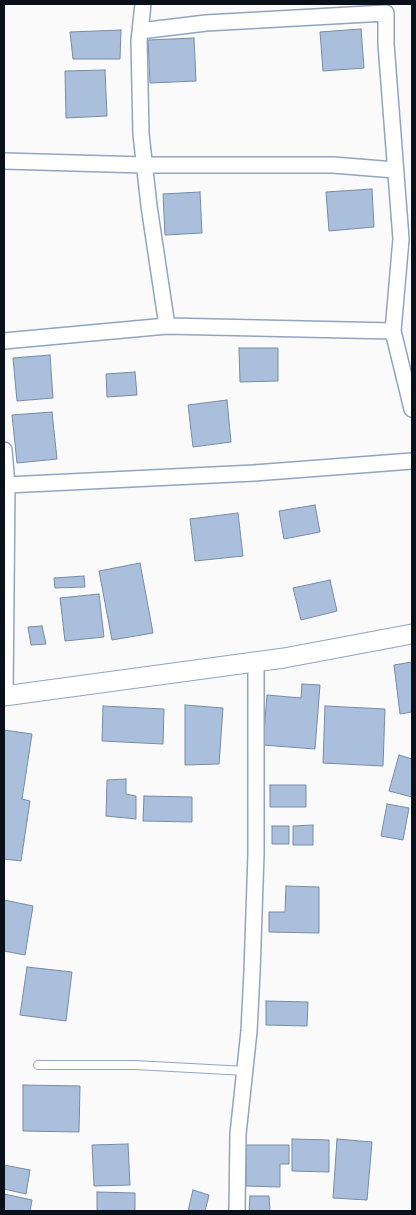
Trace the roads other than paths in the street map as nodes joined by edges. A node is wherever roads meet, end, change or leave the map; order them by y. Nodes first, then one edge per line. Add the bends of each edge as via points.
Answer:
1 (143, 4) edge
2 (140, 31) junction
3 (4, 161) edge
4 (144, 165) junction
5 (395, 170) junction
6 (167, 326) junction
7 (394, 331) junction
8 (4, 341) edge
9 (412, 409) edge
10 (4, 450) edge
11 (412, 460) edge
12 (7, 486) junction
13 (412, 634) edge
14 (256, 662) junction
15 (5, 696) edge
16 (38, 1066) dead end
17 (246, 1071) junction
18 (237, 1211) edge

1 - 2 street
2 - 4 street
2 - 5 street via 206,23 386,13
3 - 4 street
4 - 5 street via 333,165
4 - 6 street
5 - 7 street via 401,238
6 - 7 street
6 - 8 street
7 - 9 street
10 - 12 street
11 - 12 street via 254,473
12 - 15 street
13 - 14 street
14 - 15 street
14 - 17 street via 256,854
16 - 17 lane via 135,1065
17 - 18 street via 238,1134

